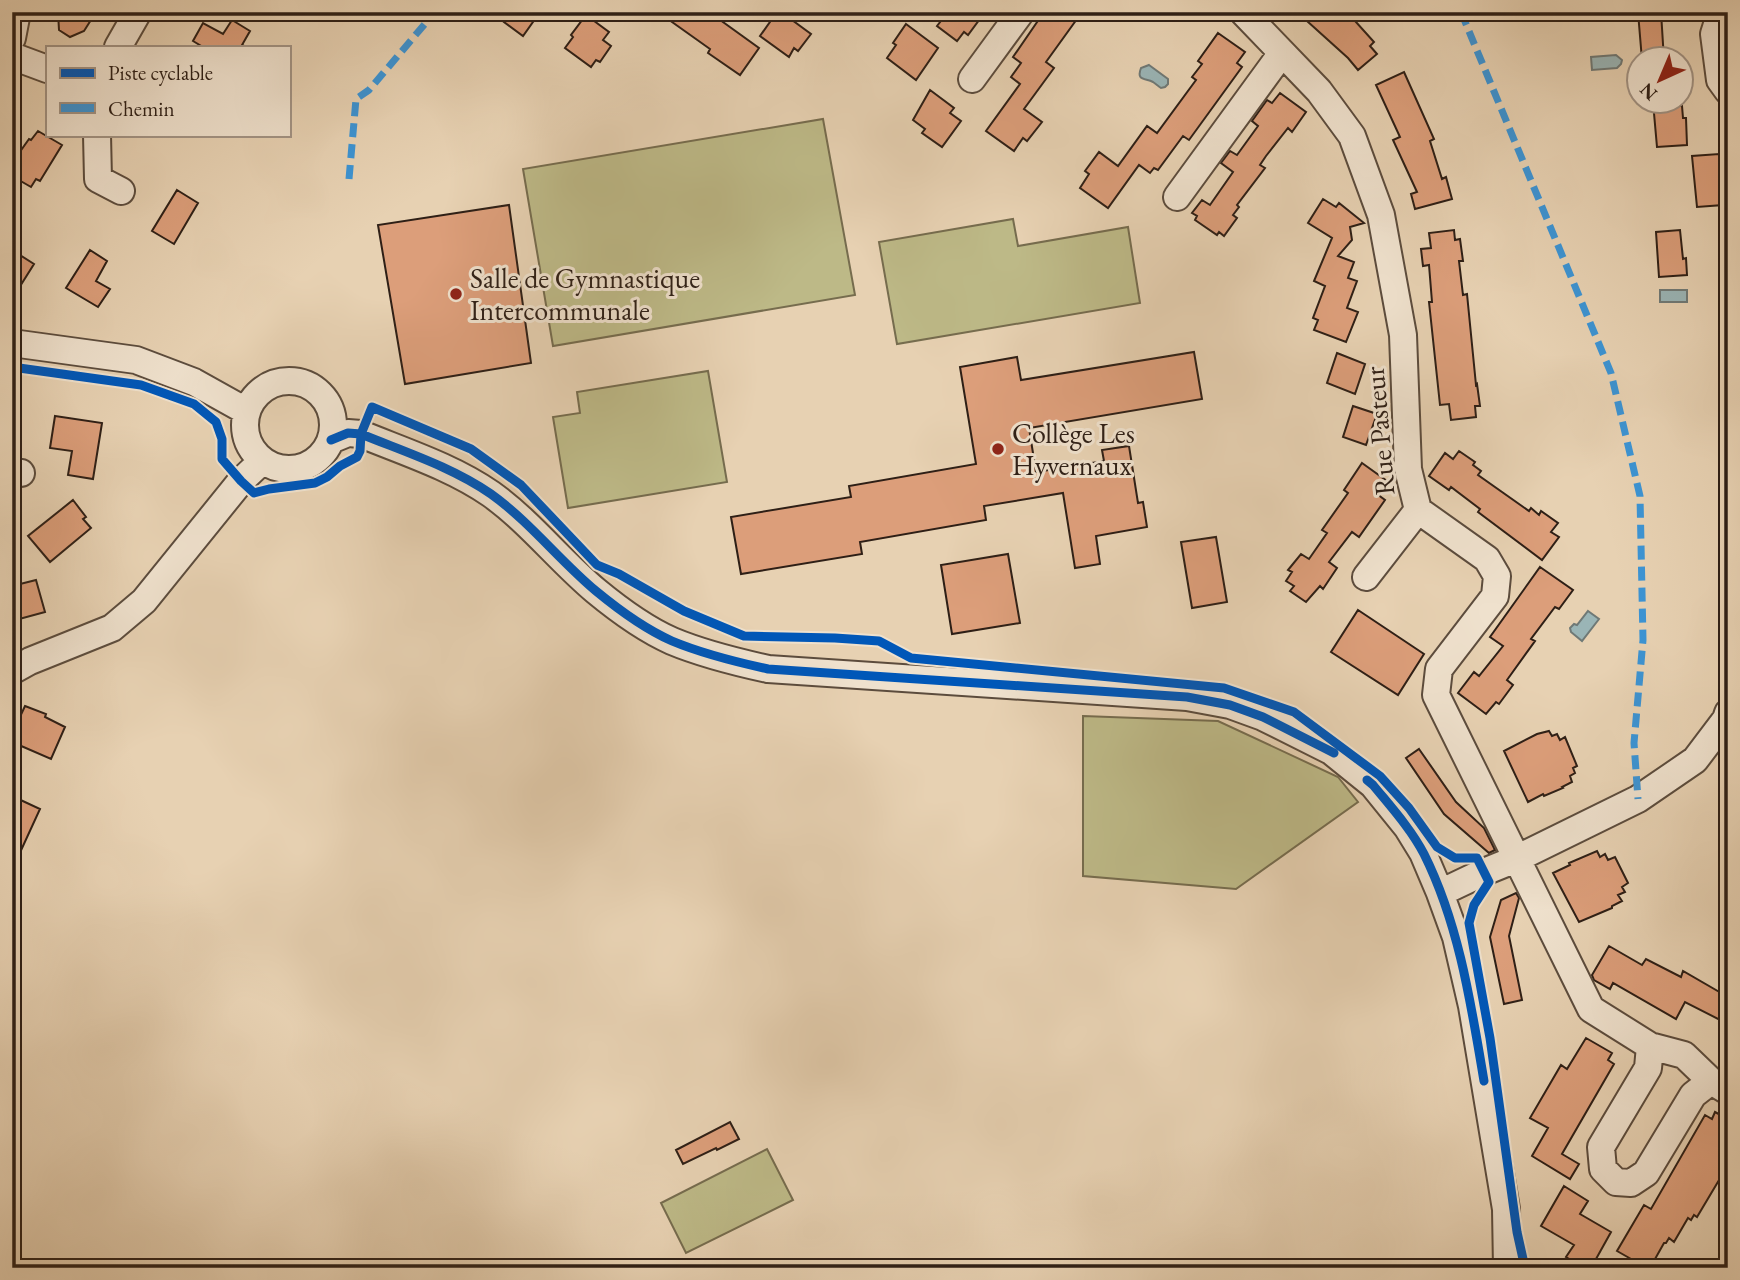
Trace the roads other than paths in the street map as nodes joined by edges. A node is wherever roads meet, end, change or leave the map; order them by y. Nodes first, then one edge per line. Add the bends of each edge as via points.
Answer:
1 (17, 12) edge
2 (138, 12) edge
3 (1021, 12) edge
4 (1243, 12) edge
5 (1721, 12) edge
6 (12, 38) edge
7 (119, 46) edge
8 (1282, 53) junction
9 (12, 56) edge
10 (46, 69) edge
11 (972, 79) dead end
12 (1728, 91) edge
13 (97, 136) edge
14 (121, 191) dead end
15 (1177, 197) dead end
16 (12, 343) edge
17 (246, 411) junction
18 (331, 440) junction
19 (262, 461) junction
20 (1418, 510) junction
21 (1366, 577) dead end
22 (12, 671) edge
23 (1728, 713) edge
24 (1516, 859) junction
25 (1440, 893) junction
26 (1650, 1046) junction
27 (1719, 1086) edge
28 (1507, 1268) edge

1 - 6 street
2 - 7 street
3 - 11 street
4 - 8 street, Rue Pasteur
5 - 12 street via 1714,34 1720,80
8 - 15 street
8 - 20 street, Rue Pasteur via 1319,91 1352,136 1381,215 1403,335 1408,469
9 - 10 street
13 - 14 street via 97,179
16 - 17 street via 136,359 194,382
17 - 18 street via 272,383 297,381 323,395 328,403
17 - 19 street via 246,439
18 - 19 street via 324,453 302,468 288,470
18 - 25 street via 361,433 453,472 491,494 595,590 636,621 671,641 728,660 768,669 1187,697 1263,717 1331,751 1373,785 1407,827
19 - 22 street via 144,601 111,628
20 - 21 street
20 - 24 street, Rue Pasteur via 1487,559 1497,576 1495,596 1439,669 1436,695
23 - 24 street via 1695,760 1638,799
24 - 25 street
24 - 26 street, Rue Pasteur via 1591,1009
25 - 28 street via 1472,1006 1506,1209
26 - 27 street, Rue Pasteur via 1684,1055
26 - 27 street via 1648,1068 1601,1147 1603,1169 1616,1182 1631,1183 1646,1173 1693,1095

